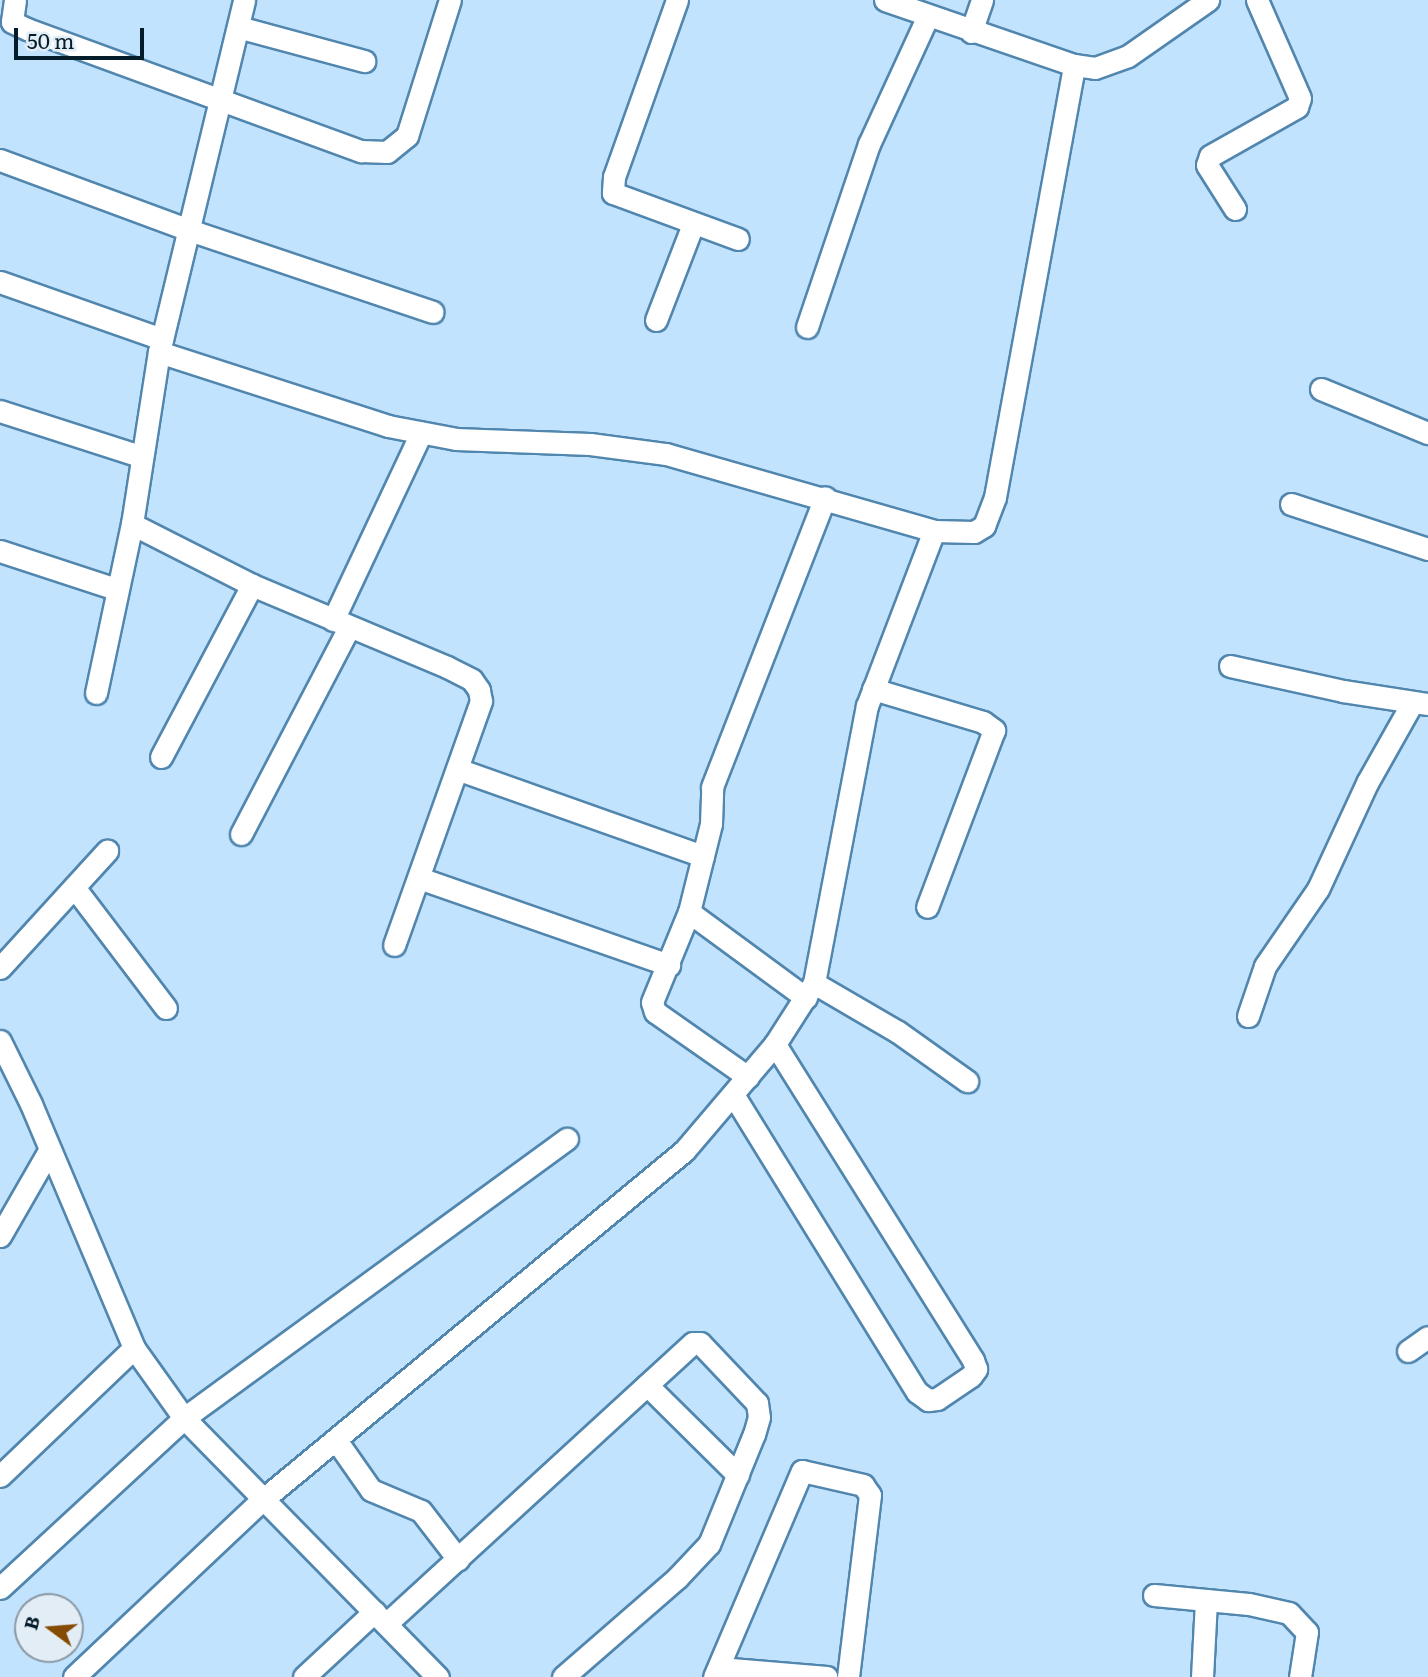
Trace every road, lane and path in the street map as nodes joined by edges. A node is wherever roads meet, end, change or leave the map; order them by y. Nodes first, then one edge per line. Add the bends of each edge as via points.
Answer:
1 (15, 0) edge
2 (244, 0) edge
3 (450, 0) edge
4 (677, 0) edge
5 (886, 0) edge
6 (982, 0) edge
7 (1208, 0) edge
8 (1257, 0) edge
9 (928, 16) junction
10 (238, 27) junction
11 (971, 32) junction
12 (364, 61) dead end
13 (1074, 65) junction
14 (221, 103) junction
15 (0, 160) edge
16 (1235, 209) dead end
17 (693, 224) junction
18 (189, 230) junction
19 (738, 239) dead end
20 (0, 282) edge
21 (433, 312) dead end
22 (656, 320) dead end
23 (807, 327) dead end
24 (161, 346) junction
25 (1321, 389) dead end
26 (0, 411) edge
27 (421, 433) junction
28 (1428, 433) edge
29 (140, 456) junction
30 (825, 497) junction
31 (1292, 504) dead end
32 (132, 524) junction
33 (934, 531) junction
34 (1428, 549) edge
35 (0, 551) edge
36 (252, 585) junction
37 (116, 589) junction
38 (341, 623) junction
39 (1230, 666) dead end
40 (873, 689) junction
41 (96, 693) dead end
42 (1420, 704) edge
43 (161, 757) dead end
44 (457, 769) junction
45 (241, 834) dead end
46 (107, 851) dead end
47 (703, 856) junction
48 (418, 878) junction
49 (74, 887) junction
50 (926, 907) dead end
51 (689, 912) junction
52 (394, 945) dead end
53 (668, 965) junction
54 (0, 968) edge
55 (810, 991) junction
56 (166, 1008) dead end
57 (1248, 1016) dead end
58 (0, 1041) edge
59 (775, 1044) junction
60 (748, 1077) junction
61 (967, 1081) dead end
62 (734, 1096) junction
63 (567, 1139) dead end
64 (50, 1149) junction
65 (0, 1236) edge
66 (1428, 1337) edge
67 (134, 1348) junction
68 (1408, 1351) dead end
69 (647, 1385) junction
70 (184, 1418) junction
71 (336, 1440) junction
72 (3, 1468) edge
73 (738, 1475) junction
74 (261, 1501) junction
75 (458, 1559) junction
76 (0, 1588) edge
77 (1154, 1594) dead end
78 (1206, 1601) junction
79 (380, 1618) junction
80 (717, 1673) edge
81 (74, 1677) edge
82 (304, 1677) edge
83 (438, 1677) edge
84 (563, 1677) edge
85 (827, 1677) edge
86 (848, 1677) edge
87 (1202, 1677) edge
88 (1300, 1677) edge

1 - 14 street via 12,22
2 - 10 street
3 - 14 street via 407,136 387,152 360,151
4 - 17 street via 614,177 613,193
5 - 9 street
6 - 11 street
7 - 13 street via 1128,56 1095,68
8 - 16 street via 1300,97 1297,107 1210,156 1207,165
9 - 11 street
9 - 23 street via 869,144
10 - 12 street
10 - 14 street
11 - 13 street
13 - 33 street via 992,512 984,526 974,531
14 - 18 street
15 - 18 street
17 - 19 street
17 - 22 street
18 - 21 street
18 - 24 street
20 - 24 street
24 - 27 street via 305,402
24 - 29 street
25 - 28 street
26 - 29 street
27 - 30 street via 624,447
27 - 38 street
29 - 32 street
30 - 33 street
30 - 47 street via 712,787 713,816
31 - 34 street
32 - 36 street
32 - 37 street
33 - 40 street
35 - 37 street
36 - 38 street
36 - 43 street
37 - 41 street
38 - 44 street via 472,680 481,701
38 - 45 street
39 - 42 street
40 - 50 street via 982,722 994,730
40 - 55 street
42 - 57 street via 1367,783 1318,889 1265,966
44 - 47 street
44 - 48 street
46 - 49 street
47 - 51 street
48 - 52 street
48 - 53 street
49 - 54 street
49 - 56 street
51 - 53 street
51 - 55 street
53 - 60 street via 653,1009
55 - 59 street
55 - 61 street via 898,1032
58 - 64 street
59 - 60 street
59 - 62 street via 973,1360 976,1369 971,1376 937,1399 928,1400 917,1392
60 - 62 street
62 - 71 street via 684,1151 642,1188
63 - 70 street
64 - 65 street
64 - 67 street
66 - 68 street
67 - 70 street
67 - 72 street
69 - 73 street
69 - 73 street via 694,1343 709,1349 757,1403 759,1417
69 - 75 street
70 - 74 street
70 - 76 street
71 - 74 street
71 - 75 street via 371,1490 421,1511
73 - 84 street via 709,1544 699,1556
74 - 79 street
74 - 81 street
75 - 79 street
77 - 78 street
78 - 87 street
78 - 88 street via 1249,1604 1289,1613 1299,1620 1308,1642
79 - 82 street
79 - 83 street
80 - 85 street
80 - 86 street via 802,1471 863,1485 870,1496

